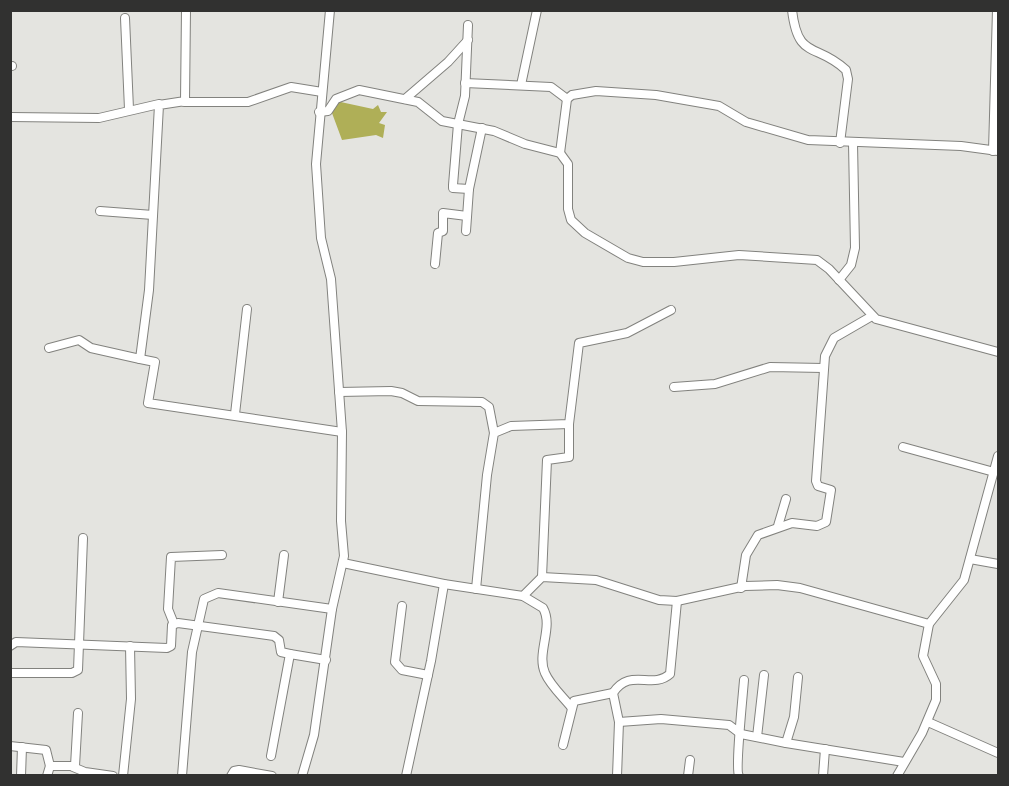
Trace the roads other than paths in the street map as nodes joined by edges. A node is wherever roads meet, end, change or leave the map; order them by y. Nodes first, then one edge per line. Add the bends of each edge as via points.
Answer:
1 (186, 10) edge
2 (330, 10) edge
3 (537, 10) edge
4 (792, 10) edge
5 (997, 10) edge
6 (125, 18) dead end
7 (468, 25) dead end
8 (468, 40) junction
9 (465, 83) junction
10 (520, 86) junction
11 (322, 92) junction
12 (405, 99) junction
13 (567, 99) junction
14 (184, 102) junction
15 (159, 104) junction
16 (129, 109) junction
17 (319, 112) junction
18 (10, 117) edge
19 (458, 124) junction
20 (482, 128) junction
21 (840, 143) junction
22 (853, 143) junction
23 (996, 151) edge
24 (560, 153) junction
25 (469, 189) junction
26 (100, 211) dead end
27 (153, 215) junction
28 (467, 216) junction
29 (466, 231) dead end
30 (435, 264) dead end
31 (839, 280) junction
32 (247, 309) dead end
33 (672, 310) dead end
34 (872, 316) junction
35 (49, 348) dead end
36 (999, 352) edge
37 (140, 359) junction
38 (823, 368) junction
39 (674, 387) dead end
40 (339, 392) junction
41 (235, 414) junction
42 (569, 424) junction
43 (342, 432) junction
44 (494, 433) junction
45 (903, 447) dead end
46 (999, 456) edge
47 (994, 472) junction
48 (786, 499) dead end
49 (778, 526) junction
50 (83, 538) dead end
51 (222, 555) dead end
52 (284, 555) dead end
53 (970, 559) junction
54 (343, 563) junction
55 (999, 564) edge
56 (542, 578) junction
57 (444, 584) junction
58 (741, 588) junction
59 (477, 589) junction
60 (523, 596) junction
61 (676, 601) junction
62 (278, 602) junction
63 (402, 606) dead end
64 (332, 609) junction
65 (174, 624) junction
66 (928, 624) junction
67 (197, 625) junction
68 (81, 644) junction
69 (10, 646) edge
70 (130, 646) junction
71 (290, 654) junction
72 (326, 660) junction
73 (10, 673) edge
74 (428, 675) junction
75 (764, 675) dead end
76 (798, 676) dead end
77 (744, 680) dead end
78 (613, 693) junction
79 (571, 707) junction
80 (78, 713) dead end
81 (619, 722) junction
82 (928, 722) junction
83 (741, 734) junction
84 (757, 737) junction
85 (786, 743) junction
86 (563, 745) dead end
87 (10, 746) edge
88 (22, 747) junction
89 (825, 749) junction
90 (999, 753) edge
91 (271, 756) dead end
92 (690, 760) dead end
93 (903, 762) junction
94 (50, 766) junction
95 (73, 768) junction
96 (737, 775) edge
97 (21, 776) edge
98 (47, 776) edge
99 (113, 776) edge
100 (123, 776) edge
101 (182, 776) edge
102 (231, 776) edge
103 (272, 776) edge
104 (302, 776) edge
105 (406, 776) edge
106 (617, 776) edge
107 (688, 776) edge
108 (823, 776) edge
109 (897, 776) edge

1 - 14 street
2 - 11 street
3 - 10 street
4 - 21 street via 800,42 846,70
5 - 23 street
6 - 16 street
7 - 8 street
8 - 9 street
8 - 12 street
9 - 10 street
9 - 19 street
10 - 13 street via 554,88
11 - 14 street via 291,87 248,102
11 - 17 street
12 - 17 street via 356,90 336,99 328,111
12 - 19 street via 420,103 440,120
13 - 21 street via 596,91 665,96 719,106 746,122 798,138
13 - 24 street
14 - 15 street
15 - 16 street
15 - 27 street
16 - 18 street via 99,118
17 - 40 street via 317,196 321,238 331,274
19 - 20 street
19 - 25 street via 453,187
20 - 24 street
20 - 25 street
21 - 22 street
22 - 23 street via 961,146
22 - 31 street via 855,248 851,265
24 - 31 street via 568,164 571,220 585,233 628,258 650,262 739,255 812,259 821,262
25 - 28 street
26 - 27 street
27 - 37 street
28 - 29 street
28 - 30 street via 443,213
31 - 34 street
32 - 41 street
33 - 42 street via 627,333 579,344
34 - 36 street via 885,323
34 - 38 street via 834,338 827,348
35 - 37 street via 79,340 91,348
37 - 41 street via 155,362 148,403
38 - 39 street via 770,367 715,384
38 - 49 street via 816,481 832,492 826,522 820,526
40 - 43 street
40 - 44 street via 391,391 418,401 482,402 489,407
41 - 43 street
42 - 44 street via 511,426
42 - 56 street via 569,457 547,460
43 - 54 street
44 - 59 street
45 - 47 street
46 - 47 street
47 - 53 street
48 - 49 street
49 - 58 street via 758,535 746,555
50 - 68 street
51 - 65 street via 171,557 168,609
52 - 62 street
53 - 55 street
53 - 66 street via 961,587
54 - 57 street
54 - 64 street
56 - 60 street
56 - 61 street via 596,580 659,600
57 - 59 street
57 - 74 street
58 - 61 street
58 - 66 street via 766,584 800,588
59 - 60 street
60 - 79 street via 546,613 545,673
61 - 78 street via 670,674 662,679 626,680
62 - 64 street
62 - 67 street via 208,595
63 - 74 street via 395,663 402,670
64 - 72 street
65 - 67 street
65 - 70 street via 171,646
66 - 82 street via 923,656 937,692
67 - 71 street via 274,636 281,652
67 - 101 street
68 - 69 street via 16,642
68 - 70 street
68 - 73 street via 75,672
70 - 100 street
71 - 72 street
71 - 91 street
72 - 104 street via 314,735
74 - 105 street
75 - 84 street
76 - 85 street via 794,717
77 - 83 street
78 - 79 street via 577,699
78 - 81 street
79 - 86 street
80 - 95 street
81 - 83 street via 674,719 729,725
81 - 106 street
82 - 90 street
82 - 93 street
83 - 84 street
83 - 96 street
84 - 85 street
85 - 89 street
87 - 88 street
88 - 94 street via 46,750
88 - 97 street
89 - 93 street
89 - 108 street
92 - 107 street
93 - 109 street
94 - 95 street
94 - 98 street
95 - 99 street
102 - 103 street via 240,770

